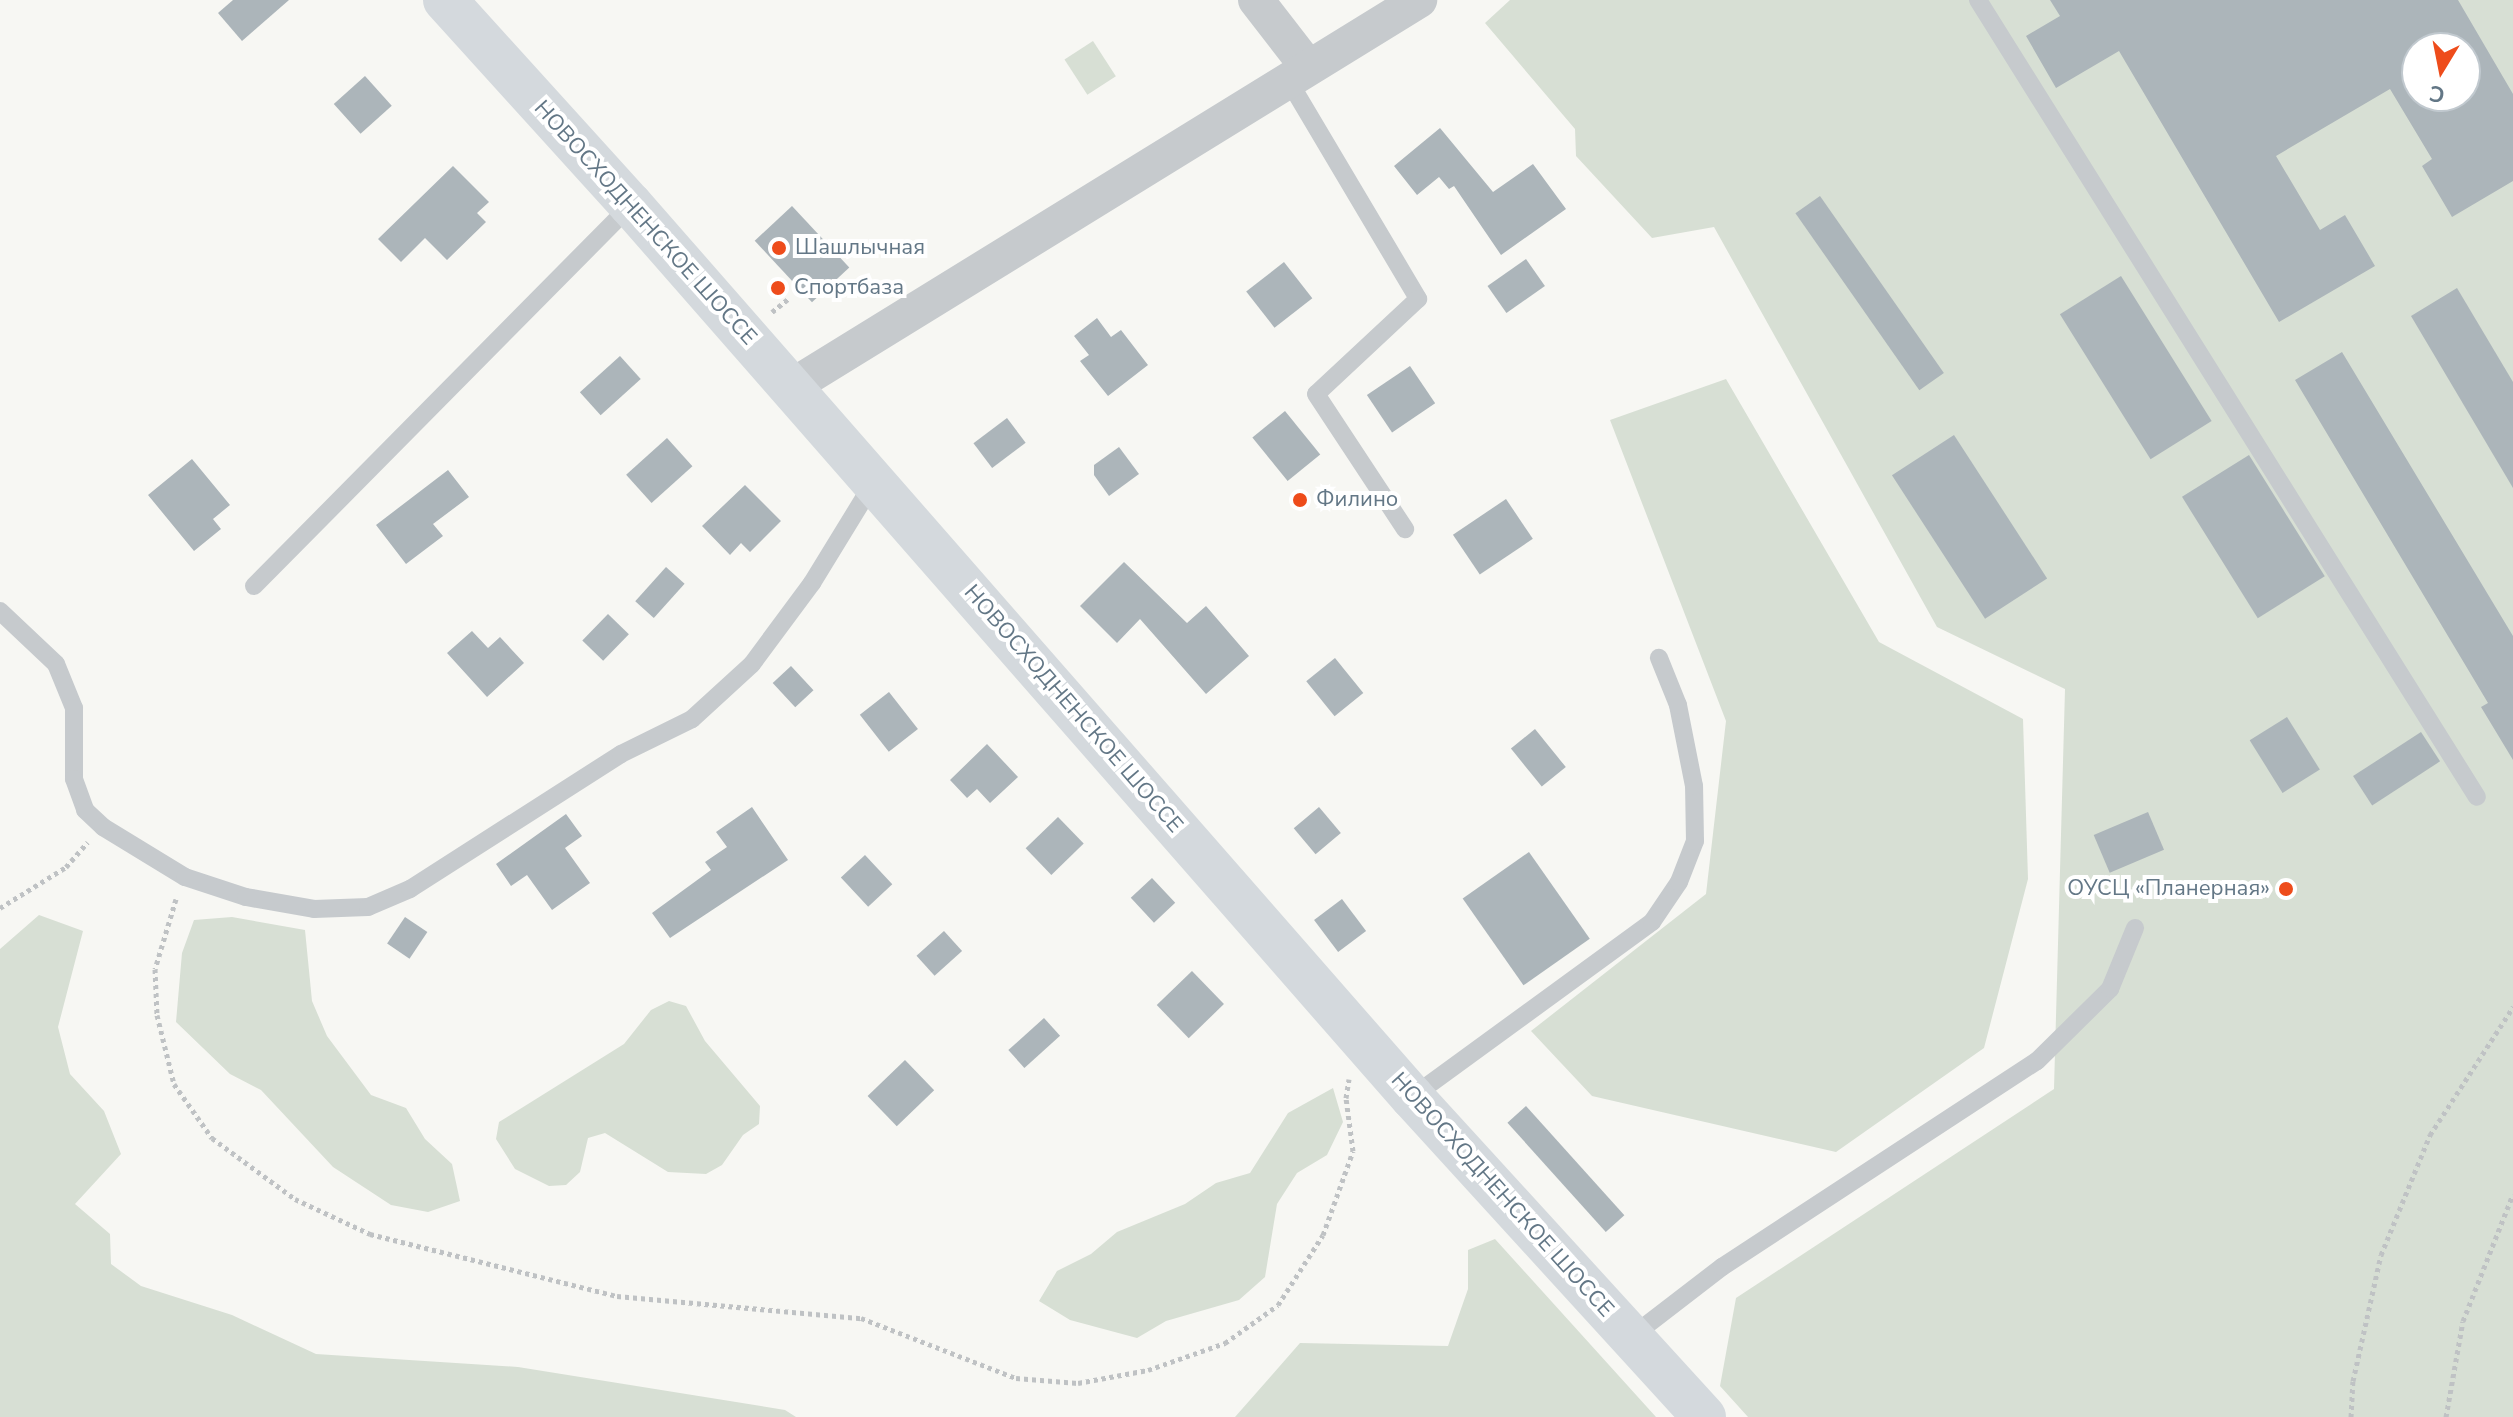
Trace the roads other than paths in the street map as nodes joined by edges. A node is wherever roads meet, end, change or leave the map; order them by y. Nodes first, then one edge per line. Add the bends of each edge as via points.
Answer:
1 (445, 0) edge
2 (1256, 0) edge
3 (1419, 0) edge
4 (1978, 0) edge
5 (1297, 72) junction
6 (631, 205) junction
7 (791, 387) junction
8 (874, 482) junction
9 (1405, 529) dead end
10 (254, 586) dead end
11 (0, 611) edge
12 (1659, 658) dead end
13 (2477, 797) dead end
14 (2135, 928) dead end
15 (1412, 1097) junction
16 (1631, 1337) junction
17 (1704, 1417) edge

1 - 6 main road, НОВОСХОДНЕНСКОЕ ШОССЕ
2 - 5 street
3 - 5 street
4 - 13 lane
5 - 7 street
5 - 9 lane via 1418,299 1316,394
6 - 7 main road, НОВОСХОДНЕНСКОЕ ШОССЕ
6 - 10 lane
7 - 8 main road, НОВОСХОДНЕНСКОЕ ШОССЕ
8 - 11 lane via 812,583 752,664 692,719 609,761 410,889 368,907 314,909 246,897 185,877 103,827 85,810 74,779 74,708 56,664
8 - 15 main road, НОВОСХОДНЕНСКОЕ ШОССЕ
12 - 15 lane via 1678,705 1694,786 1695,841 1679,882 1652,922
14 - 16 lane via 2110,989 2037,1061 1722,1267
15 - 16 main road, НОВОСХОДНЕНСКОЕ ШОССЕ
16 - 17 main road, НОВОСХОДНЕНСКОЕ ШОССЕ

